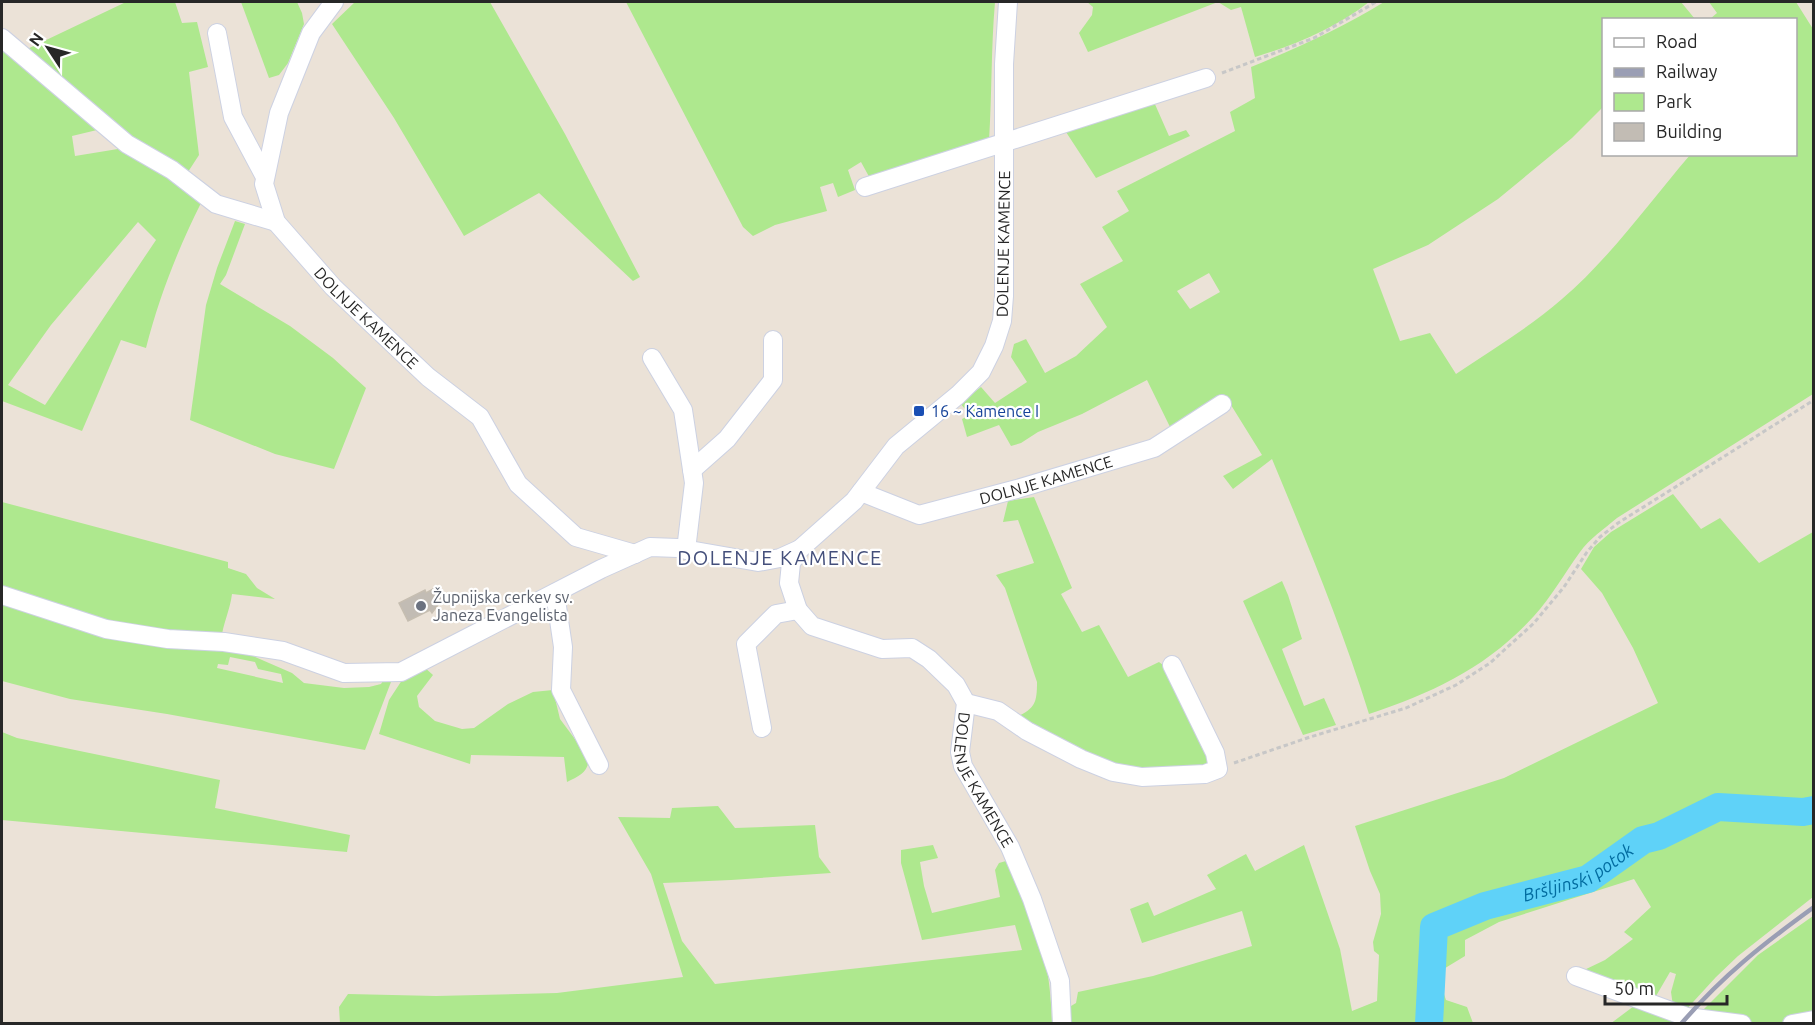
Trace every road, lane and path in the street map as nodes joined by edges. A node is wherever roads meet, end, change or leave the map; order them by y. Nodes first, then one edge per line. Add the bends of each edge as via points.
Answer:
1 (334, 2) edge
2 (1008, 2) edge
3 (1376, 2) edge
4 (217, 33) dead end
5 (2, 38) edge
6 (1206, 78) joint
7 (1004, 142) junction
8 (265, 177) junction
9 (865, 187) dead end
10 (276, 222) junction
11 (773, 340) dead end
12 (652, 358) dead end
13 (1814, 400) edge
14 (1222, 404) dead end
15 (692, 470) junction
16 (861, 492) junction
17 (686, 549) junction
18 (800, 549) junction
19 (635, 554) junction
20 (758, 562) junction
21 (789, 583) junction
22 (555, 592) junction
23 (2, 595) edge
24 (798, 610) junction
25 (1172, 665) dead end
26 (966, 703) junction
27 (762, 728) dead end
28 (599, 765) dead end
29 (1218, 769) junction
30 (1576, 976) dead end
31 (1814, 1020) edge
32 (1062, 1023) edge
33 (1742, 1023) edge
34 (1792, 1023) edge

1 - 8 street, DOLNJE KAMENCE via 311,33 279,113
2 - 7 street, DOLENJE KAMENCE
3 - 6 path via 1314,38
4 - 8 street via 234,117
5 - 10 street via 127,144 172,170 216,204
6 - 7 street
7 - 9 street
7 - 16 street, DOLENJE KAMENCE via 1004,296 994,346 981,372 896,446
8 - 10 street, DOLNJE KAMENCE
10 - 19 street, DOLNJE KAMENCE via 333,287 428,377 480,417 518,484 576,537
11 - 15 street via 773,380 726,439
12 - 15 street via 683,410
13 - 29 path via 1600,537 1534,623 1490,663 1456,685 1406,708
14 - 16 street, DOLNJE KAMENCE via 1154,448 919,514
15 - 17 street
16 - 18 street, DOLENJE KAMENCE
17 - 19 street via 650,547
17 - 20 street
18 - 20 street
18 - 21 street, DOLENJE KAMENCE via 791,563
19 - 22 street
20 - 21 street
21 - 24 street
22 - 23 street via 400,672 344,673 283,651 106,629
22 - 28 street via 563,647 561,690
24 - 26 street, DOLENJE KAMENCE via 812,626 828,633 882,648 912,648 956,685
24 - 27 street via 776,614 746,644
25 - 29 street via 1215,753
26 - 29 street via 998,711 1027,731 1113,772 1142,777 1205,774
26 - 32 street, DOLENJE KAMENCE via 960,752 963,766 1010,847 1032,899 1060,981
30 - 33 street via 1687,1017
31 - 34 street

